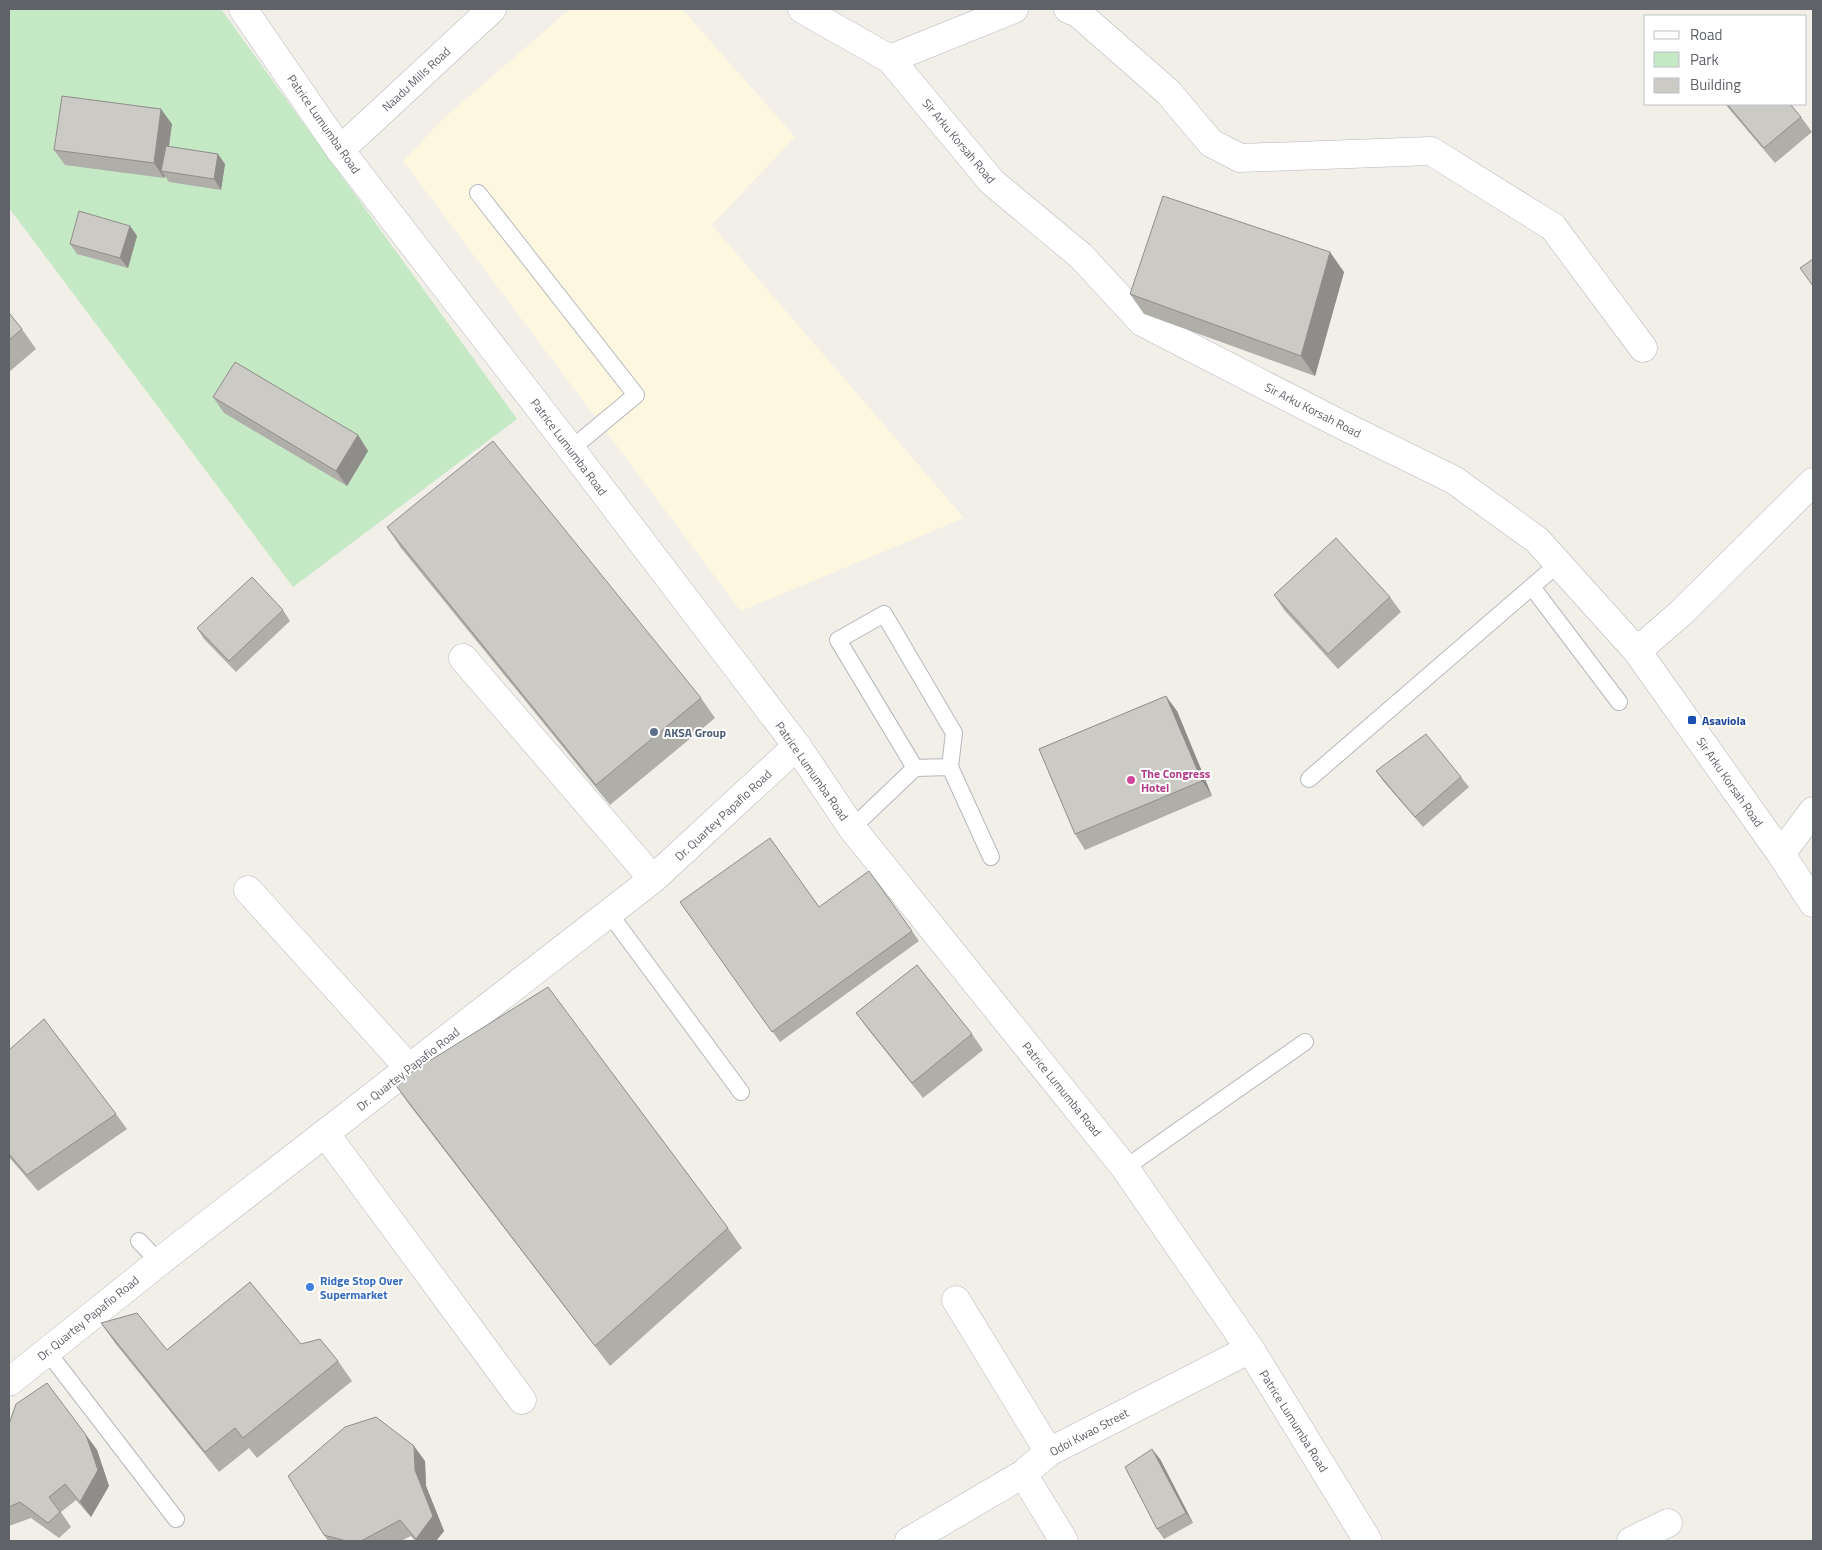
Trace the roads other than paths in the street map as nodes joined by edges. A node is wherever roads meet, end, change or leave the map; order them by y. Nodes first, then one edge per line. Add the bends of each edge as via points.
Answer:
1 (243, 9) edge
2 (492, 9) edge
3 (802, 9) edge
4 (1014, 9) edge
5 (1068, 9) edge
6 (259, 22) edge
7 (890, 59) junction
8 (340, 150) junction
9 (478, 193) dead end
10 (1643, 348) dead end
11 (571, 448) junction
12 (1813, 482) edge
13 (1558, 564) junction
14 (1532, 587) junction
15 (1637, 651) junction
16 (463, 658) dead end
17 (1618, 702) dead end
18 (797, 746) junction
19 (950, 767) junction
20 (915, 768) junction
21 (1309, 779) dead end
22 (1813, 811) edge
23 (852, 828) junction
24 (1781, 854) junction
25 (992, 857) dead end
26 (654, 879) junction
27 (248, 890) dead end
28 (1813, 903) edge
29 (609, 914) junction
30 (1305, 1042) dead end
31 (408, 1068) junction
32 (741, 1092) dead end
33 (325, 1133) junction
34 (1125, 1168) junction
35 (138, 1241) dead end
36 (159, 1262) junction
37 (956, 1300) dead end
38 (1250, 1349) junction
39 (47, 1351) junction
40 (9, 1382) edge
41 (522, 1400) dead end
42 (1049, 1452) junction
43 (1024, 1474) junction
44 (176, 1519) dead end
45 (1668, 1524) dead end
46 (909, 1541) edge
47 (1064, 1541) edge
48 (1368, 1541) edge
49 (1630, 1541) edge

1 - 6 street, Patrice Lumumba Road
2 - 8 street, Naadu Mills Road
3 - 7 street, Sir Arku Korsah Road
4 - 7 street
5 - 10 street via 1078,13 1168,92 1211,143 1240,158 1431,151 1552,227
6 - 8 street, Patrice Lumumba Road
7 - 13 street, Sir Arku Korsah Road via 992,182 1081,256 1142,322 1454,480 1537,540
8 - 11 street, Patrice Lumumba Road
9 - 11 lane via 636,395
11 - 18 street, Patrice Lumumba Road
12 - 15 street via 1681,613
13 - 14 lane
13 - 15 street, Sir Arku Korsah Road
14 - 17 lane
14 - 21 lane
15 - 24 street, Sir Arku Korsah Road
16 - 26 street
18 - 23 street, Patrice Lumumba Road
18 - 26 street, Dr. Quartey Papafio Road
19 - 20 lane
19 - 20 lane via 954,733 884,614 838,640
19 - 25 lane
20 - 23 lane
22 - 24 street
23 - 34 street, Patrice Lumumba Road
24 - 28 street, Sir Arku Korsah Road
26 - 29 street, Dr. Quartey Papafio Road
27 - 31 street
29 - 31 street, Dr. Quartey Papafio Road
29 - 32 lane
30 - 34 lane
31 - 33 street, Dr. Quartey Papafio Road
33 - 36 street, Dr. Quartey Papafio Road
33 - 41 street
34 - 38 street, Patrice Lumumba Road
35 - 36 lane
36 - 39 street, Dr. Quartey Papafio Road
37 - 42 street
38 - 42 street, Odoi Kwao Street
38 - 48 street, Patrice Lumumba Road
39 - 40 street, Dr. Quartey Papafio Road
39 - 44 lane
42 - 43 street, Odoi Kwao Street
43 - 46 street, Odoi Kwao Street
43 - 47 street
45 - 49 street

